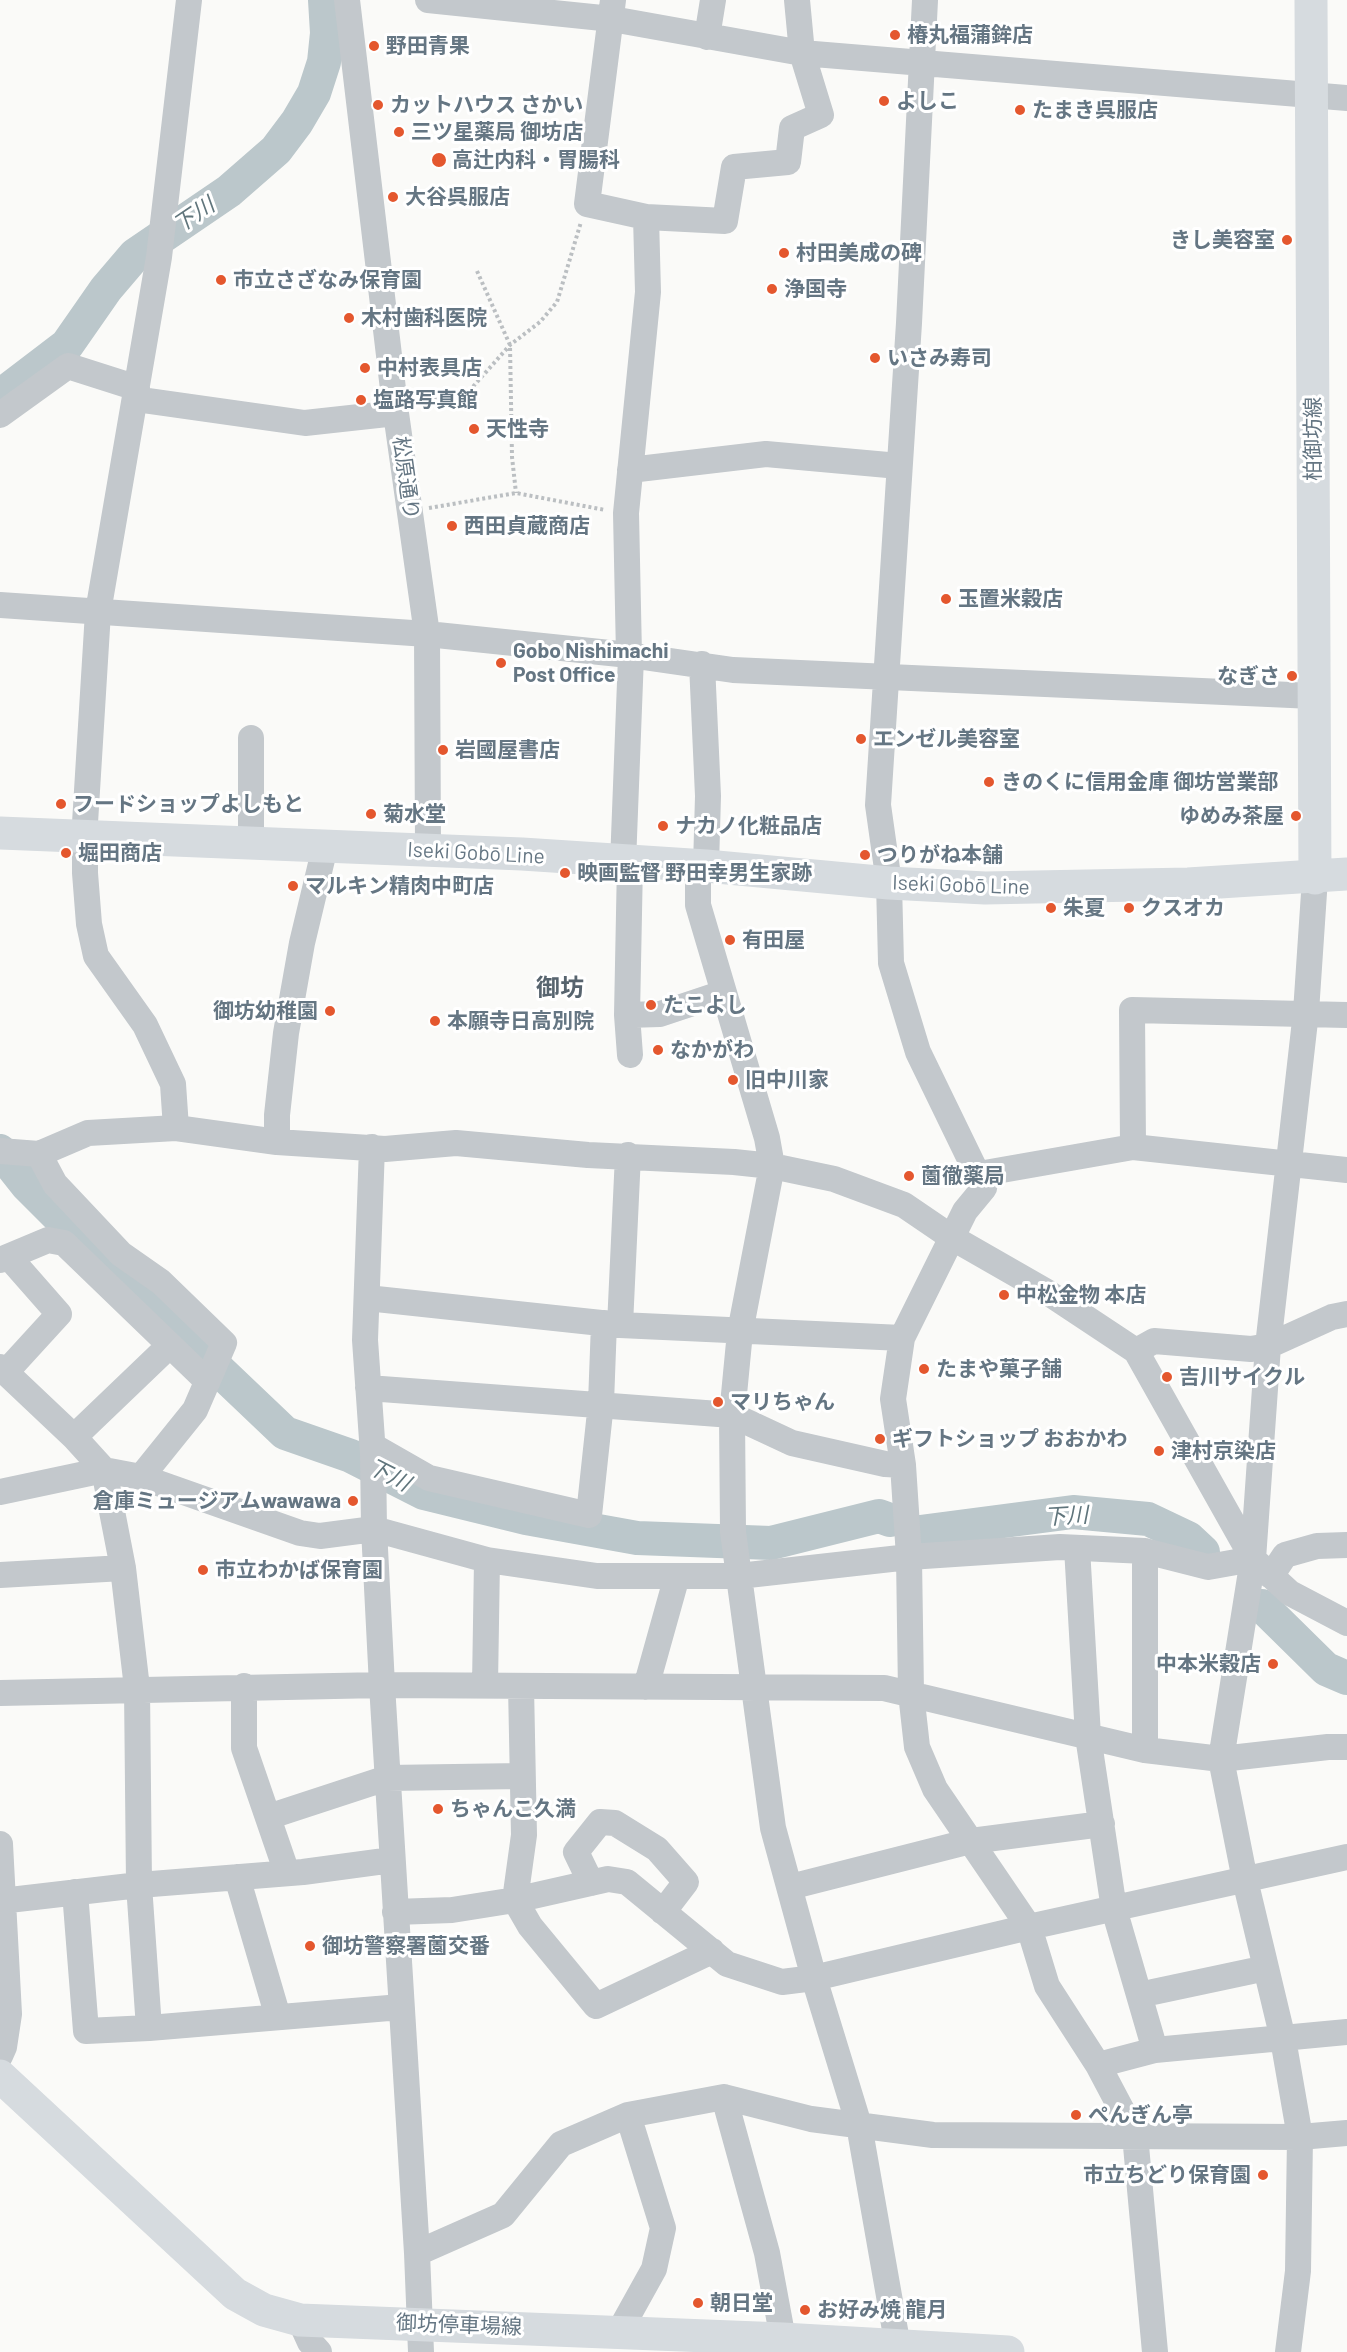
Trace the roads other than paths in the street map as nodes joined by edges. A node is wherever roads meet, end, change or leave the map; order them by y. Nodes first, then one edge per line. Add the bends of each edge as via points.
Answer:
1 (189, 0) edge
2 (347, 0) edge
3 (428, 0) edge
4 (713, 0) edge
5 (797, 0) edge
6 (925, 0) edge
7 (1311, 0) edge
8 (500, 3) edge
9 (613, 9) edge
10 (707, 37) junction
11 (802, 53) junction
12 (923, 65) junction
13 (1312, 96) junction
14 (1347, 98) edge
15 (646, 217) junction
16 (136, 393) junction
17 (9, 402) edge
18 (396, 410) junction
19 (899, 466) junction
20 (630, 470) junction
21 (0, 605) edge
22 (98, 612) junction
23 (427, 634) junction
24 (630, 656) junction
25 (702, 664) junction
26 (885, 675) junction
27 (1313, 696) junction
28 (251, 738) dead end
29 (0, 833) edge
30 (85, 835) junction
31 (251, 843) junction
32 (325, 848) junction
33 (428, 849) junction
34 (627, 863) junction
35 (702, 866) junction
36 (1331, 876) edge
37 (889, 883) junction
38 (723, 993) junction
39 (1306, 1012) junction
40 (627, 1015) junction
41 (1347, 1015) edge
42 (630, 1055) dead end
43 (176, 1128) junction
44 (277, 1142) junction
45 (372, 1147) junction
46 (1133, 1147) junction
47 (20, 1154) edge
48 (628, 1155) junction
49 (1290, 1162) junction
50 (772, 1166) junction
51 (1347, 1170) edge
52 (979, 1174) junction
53 (951, 1237) junction
54 (4, 1258) edge
55 (367, 1298) junction
56 (1347, 1314) edge
57 (612, 1324) junction
58 (740, 1332) junction
59 (902, 1338) junction
60 (169, 1346) junction
61 (1268, 1346) junction
62 (1136, 1351) junction
63 (3, 1370) edge
64 (208, 1378) junction
65 (368, 1388) junction
66 (601, 1403) junction
67 (732, 1415) junction
68 (74, 1437) junction
69 (373, 1450) junction
70 (903, 1465) junction
71 (104, 1470) junction
72 (141, 1478) junction
73 (0, 1492) edge
74 (374, 1529) junction
75 (1347, 1545) edge
76 (1077, 1548) junction
77 (1145, 1551) junction
78 (909, 1557) junction
79 (1253, 1559) junction
80 (487, 1560) junction
81 (738, 1567) junction
82 (123, 1568) junction
83 (0, 1575) edge
84 (677, 1576) junction
85 (1271, 1576) junction
86 (1347, 1623) edge
87 (382, 1685) junction
88 (485, 1685) junction
89 (244, 1686) junction
90 (521, 1686) junction
91 (646, 1687) junction
92 (137, 1688) junction
93 (755, 1688) junction
94 (0, 1693) edge
95 (911, 1693) junction
96 (1088, 1736) junction
97 (1347, 1747) edge
98 (1144, 1750) junction
99 (1221, 1759) junction
100 (522, 1776) junction
101 (387, 1778) junction
102 (268, 1818) junction
103 (1102, 1824) junction
104 (971, 1841) junction
105 (0, 1844) edge
106 (1347, 1857) edge
107 (392, 1860) junction
108 (287, 1873) junction
109 (237, 1877) junction
110 (1245, 1880) junction
111 (591, 1883) junction
112 (140, 1885) junction
113 (790, 1887) junction
114 (75, 1892) junction
115 (514, 1900) junction
116 (2, 1901) edge
117 (1114, 1909) junction
118 (395, 1912) junction
119 (663, 1912) junction
120 (1029, 1927) junction
121 (712, 1951) junction
122 (1266, 1968) junction
123 (814, 1978) junction
124 (1139, 1995) junction
125 (401, 2007) junction
126 (278, 2018) junction
127 (149, 2028) junction
128 (1347, 2032) edge
129 (1283, 2039) junction
130 (1155, 2050) junction
131 (0, 2056) edge
132 (1098, 2065) junction
133 (0, 2076) edge
134 (724, 2097) junction
135 (628, 2115) junction
136 (858, 2125) junction
137 (1347, 2133) edge
138 (1135, 2134) junction
139 (1300, 2137) junction
140 (417, 2253) junction
141 (300, 2320) junction
142 (618, 2332) junction
143 (420, 2338) edge
144 (702, 2344) edge
145 (801, 2344) edge
146 (909, 2349) edge
147 (319, 2352) edge
148 (1008, 2352) edge
149 (1155, 2352) edge
150 (1288, 2352) edge

1 - 16 street via 159,257
2 - 18 street, 松原通り
3 - 8 street
4 - 10 street
5 - 11 street
6 - 12 street
7 - 13 main road, 柏御坊線
8 - 9 street
9 - 10 street
9 - 15 street via 586,204
10 - 11 street
11 - 12 street
11 - 15 street via 821,115 792,128 788,162 734,167 725,221
12 - 13 street
12 - 19 street
13 - 14 street
13 - 27 main road, 柏御坊線
15 - 20 street via 648,292
16 - 17 street via 68,366
16 - 18 street via 305,423
16 - 22 street
18 - 23 street, 松原通り
19 - 20 street via 766,454
19 - 26 street
20 - 24 street via 626,513
21 - 22 street
22 - 23 street
22 - 30 street
23 - 24 street
23 - 33 street, 松原通り
24 - 25 street
24 - 34 street
25 - 26 street via 733,670
25 - 35 street via 708,796
26 - 27 street
26 - 37 street via 878,806
27 - 36 main road, 柏御坊線
28 - 31 street
29 - 30 main road, Iseki Gobō Line
30 - 31 main road, Iseki Gobō Line
30 - 43 street via 84,873 96,956 145,1025 173,1084
31 - 32 main road, Iseki Gobō Line
32 - 33 main road, Iseki Gobō Line
32 - 44 street via 286,1033
33 - 34 main road, Iseki Gobō Line
34 - 35 main road, Iseki Gobō Line
34 - 40 street
35 - 37 main road, Iseki Gobō Line
35 - 38 street via 698,905
36 - 37 main road, Iseki Gobō Line via 1188,884 985,888
36 - 39 street
37 - 52 street via 891,963 915,1041 940,1102
38 - 40 street via 660,1014
38 - 50 street
39 - 41 street
39 - 46 street via 1132,1010
39 - 49 street
40 - 42 street
43 - 44 street
43 - 47 street via 88,1133
44 - 45 street
45 - 48 street via 456,1143
45 - 55 street
46 - 49 street
46 - 52 street
47 - 64 street via 55,1184 121,1254 161,1282 224,1344
48 - 50 street
48 - 57 street
49 - 51 street
49 - 61 street
50 - 53 street via 834,1179 894,1202
50 - 58 street
52 - 53 street via 984,1188
53 - 59 street
53 - 62 street via 1047,1292
54 - 60 street via 48,1240 64,1243
54 - 63 street via 59,1314
55 - 57 street
55 - 65 street
56 - 61 street
57 - 58 street
57 - 66 street
58 - 59 street
58 - 67 street
59 - 70 street via 893,1399
60 - 64 street
60 - 68 street
61 - 62 street via 1251,1349 1154,1341
61 - 79 street
62 - 79 street
63 - 68 street
64 - 72 street via 195,1410
65 - 66 street
65 - 69 street
66 - 67 street
66 - 69 street via 589,1515 429,1478
67 - 70 street via 792,1443
67 - 81 street via 733,1532
68 - 71 street
69 - 74 street
70 - 78 street
71 - 72 street
71 - 73 street
71 - 82 street
72 - 74 street via 300,1533 320,1536
74 - 80 street
74 - 87 street
75 - 85 street via 1317,1546 1285,1554
76 - 77 street
76 - 78 street
76 - 96 street
77 - 79 street via 1208,1567
77 - 98 street
78 - 81 street
78 - 95 street
79 - 85 street
79 - 99 street
80 - 84 street via 597,1576
80 - 88 street
81 - 84 street
81 - 93 street
82 - 83 street
82 - 92 street
84 - 91 street
85 - 86 street via 1290,1593
87 - 88 street
87 - 89 street
87 - 101 street
88 - 90 street
89 - 92 street
89 - 102 street via 244,1748
90 - 91 street
90 - 100 street
91 - 93 street
92 - 94 street
92 - 112 street
93 - 95 street via 884,1688
93 - 113 street via 773,1828
95 - 96 street
95 - 104 street via 917,1747 935,1789
96 - 98 street
96 - 103 street
97 - 99 street
98 - 99 street
99 - 110 street
100 - 101 street
100 - 115 street via 524,1835
101 - 102 street
101 - 107 street
102 - 108 street
103 - 104 street
103 - 117 street
104 - 113 street
104 - 120 street
105 - 116 street
106 - 110 street
107 - 108 street
107 - 118 street
108 - 109 street
109 - 112 street
109 - 126 street
110 - 117 street
110 - 122 street
111 - 115 street
111 - 119 street via 608,1879 627,1882
111 - 119 street via 576,1852 600,1822 615,1823 657,1849 687,1882
112 - 114 street
112 - 127 street
113 - 123 street
114 - 116 street
114 - 127 street via 86,2031
115 - 118 street via 452,1910
115 - 121 street via 530,1926 596,2006
116 - 131 street via 9,2014
117 - 120 street
117 - 124 street
118 - 125 street
119 - 121 street
120 - 123 street
120 - 132 street via 1047,1986
121 - 123 street via 727,1964 782,1982
122 - 124 street
122 - 129 street
123 - 136 street
124 - 130 street
125 - 126 street
125 - 140 street
126 - 127 street
128 - 129 street
129 - 130 street
129 - 139 street
130 - 132 street
132 - 138 street
133 - 141 main road, 御坊停車場線 via 235,2294 264,2310
134 - 135 street
134 - 136 street via 811,2119
134 - 145 street via 767,2253
135 - 140 street via 561,2144 503,2215
135 - 142 street via 663,2228 654,2269
136 - 138 street via 933,2135
136 - 146 street
137 - 139 street
138 - 139 street
138 - 149 street
139 - 150 street via 1298,2271
140 - 143 street
141 - 143 main road, 御坊停車場線
141 - 147 street
142 - 143 main road, 御坊停車場線
142 - 144 main road, 御坊停車場線
144 - 145 main road, 御坊停車場線
145 - 146 main road, 御坊停車場線
146 - 148 main road, 御坊停車場線

